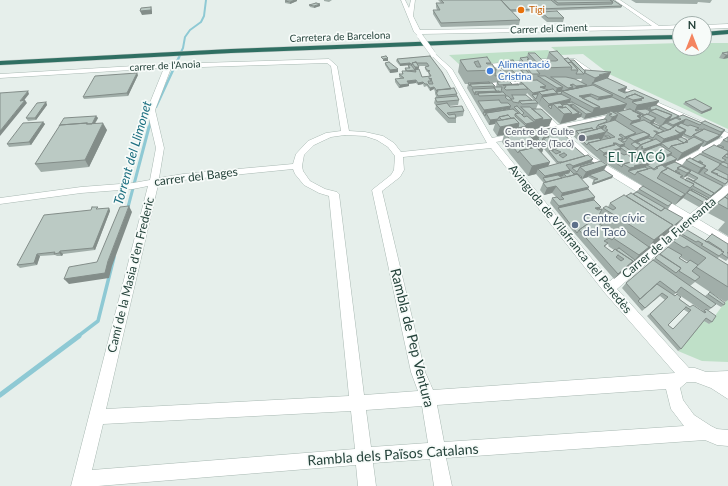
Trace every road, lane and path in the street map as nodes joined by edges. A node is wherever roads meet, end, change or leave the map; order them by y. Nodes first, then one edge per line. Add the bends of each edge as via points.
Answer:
1 (403, 0) edge
2 (413, 0) edge
3 (617, 0) edge
4 (411, 16) junction
5 (656, 26) junction
6 (672, 27) edge
7 (712, 27) edge
8 (728, 27) edge
9 (728, 32) edge
10 (712, 33) edge
11 (419, 34) junction
12 (672, 36) edge
13 (712, 37) edge
14 (728, 37) edge
15 (0, 63) edge
16 (168, 66) junction
17 (493, 66) junction
18 (472, 68) edge
19 (0, 76) edge
20 (506, 79) junction
21 (602, 80) junction
22 (589, 81) edge
23 (540, 83) edge
24 (466, 86) junction
25 (519, 92) edge
26 (616, 106) edge
27 (535, 107) edge
28 (605, 118) junction
29 (618, 126) edge
30 (556, 128) junction
31 (345, 133) junction
32 (679, 137) edge
33 (728, 137) edge
34 (638, 139) edge
35 (491, 143) junction
36 (704, 149) junction
37 (399, 155) junction
38 (297, 166) junction
39 (154, 182) junction
40 (728, 188) edge
41 (0, 201) edge
42 (690, 220) junction
43 (728, 242) edge
44 (609, 289) junction
45 (681, 378) junction
46 (705, 378) junction
47 (728, 378) edge
48 (728, 392) edge
49 (428, 398) junction
50 (357, 402) junction
51 (96, 417) junction
52 (705, 432) junction
53 (728, 438) edge
54 (439, 452) junction
55 (363, 456) junction
56 (81, 483) edge
57 (366, 486) edge
58 (443, 486) edge

1 - 4 street, Avinguda de Vilafranca del Penedès
2 - 4 street, Avinguda de Vilafranca del Penedès
3 - 5 street
4 - 11 street, Avinguda de Vilafranca del Penedès
5 - 6 street
5 - 11 street, Carrer del Ciment via 655,29 647,30 618,27
7 - 8 highway
9 - 10 highway
11 - 24 street, Avinguda de Vilafranca del Penedès, bridge via 433,54 454,70
12 - 15 highway, Carretera de Barcelona via 218,52
13 - 14 highway
16 - 19 street, carrer de l'Anoia
16 - 31 street, carrer de l'Anoia via 330,61 334,66
16 - 39 street, Camí de la Masia d'en Frederic via 152,110 160,148
17 - 18 street
17 - 20 street
17 - 21 street via 573,60
20 - 23 street
20 - 24 street
20 - 25 street
21 - 22 street
21 - 33 street
24 - 35 street, Avinguda de Vilafranca del Penedès
26 - 28 street via 630,112
27 - 30 street
28 - 29 street
28 - 30 street
30 - 35 street
30 - 42 street via 588,158
31 - 37 street via 380,138 391,145
31 - 38 street via 329,135 310,143 300,154
32 - 36 street
33 - 36 street
34 - 36 street via 678,165
35 - 37 street
35 - 44 street, Avinguda de Vilafranca del Penedès
37 - 49 street, Rambla de Pep Ventura via 400,164 395,177 377,190 418,372
38 - 39 street, carrer del Bages
38 - 50 street via 298,172 307,183 334,194
39 - 41 street, carrer del Bages
39 - 51 street, Camí de la Masia d'en Frederic
40 - 42 street, Carrer de la Fuensanta
42 - 43 street
42 - 44 street, Carrer de la Fuensanta
44 - 45 street, Avinguda de Vilafranca del Penedès
45 - 46 street
45 - 49 street
45 - 52 street via 674,387 676,404 689,420
46 - 47 street
46 - 48 street
49 - 50 street
49 - 54 street, Rambla de Pep Ventura
50 - 51 street
50 - 55 street
51 - 56 street, Camí de la Masia d'en Frederic
52 - 53 street
52 - 54 street, Rambla dels Països Catalans
54 - 55 street, Rambla dels Països Catalans
54 - 58 street, Rambla de Pep Ventura
55 - 56 street, Rambla dels Països Catalans
55 - 57 street

